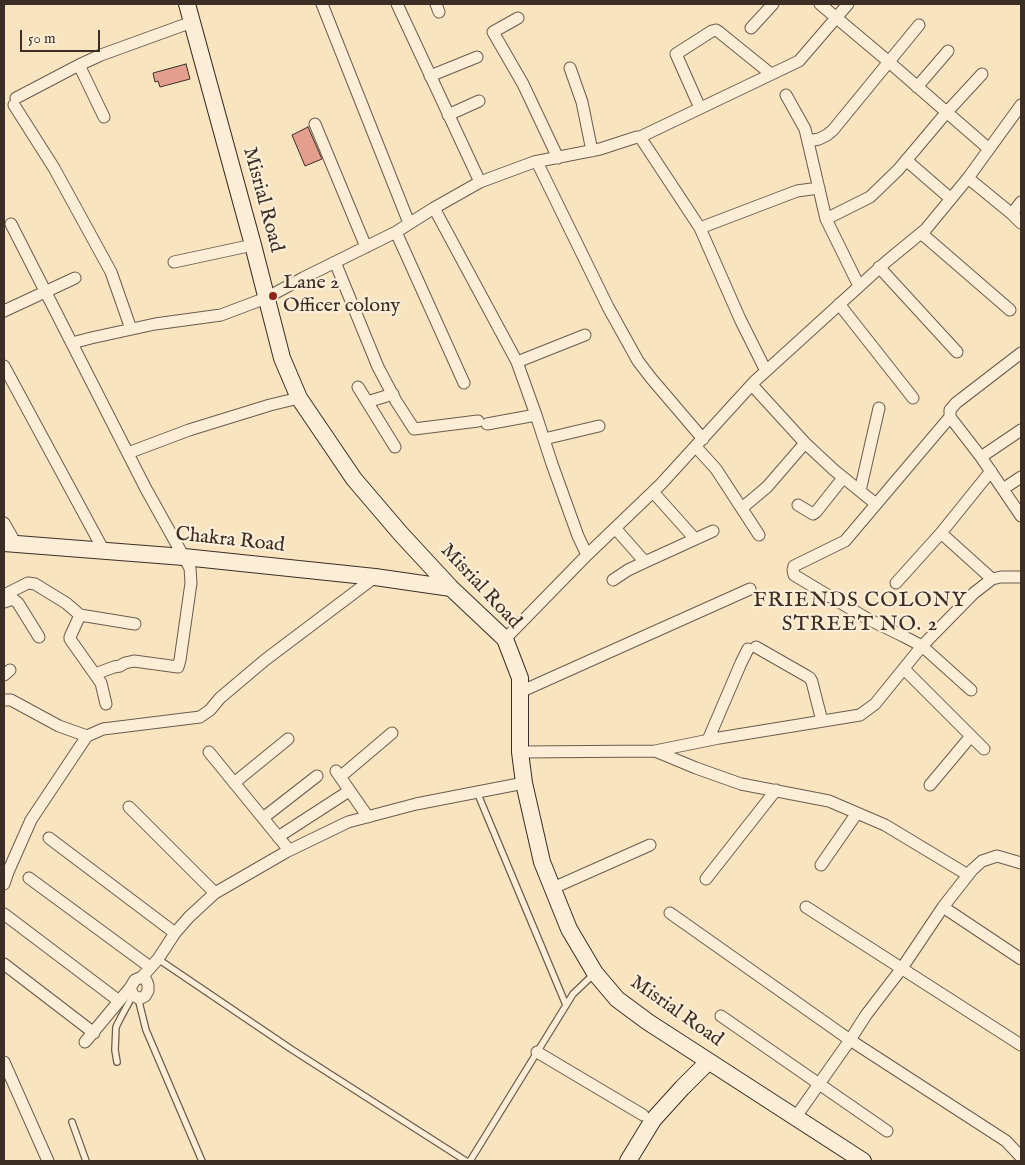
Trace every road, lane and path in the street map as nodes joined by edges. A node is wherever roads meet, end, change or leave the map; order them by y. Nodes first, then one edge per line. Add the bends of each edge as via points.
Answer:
1 (187, 4) edge
2 (322, 4) edge
3 (398, 4) edge
4 (773, 4) edge
5 (820, 4) edge
6 (848, 4) edge
7 (836, 17) junction
8 (518, 18) dead end
9 (192, 22) junction
10 (920, 24) dead end
11 (750, 28) dead end
12 (948, 52) dead end
13 (477, 57) dead end
14 (889, 62) junction
15 (80, 65) junction
16 (570, 68) dead end
17 (771, 74) junction
18 (982, 74) dead end
19 (430, 76) junction
20 (917, 87) junction
21 (786, 95) dead end
22 (479, 101) dead end
23 (1020, 105) edge
24 (700, 108) junction
25 (946, 113) junction
26 (448, 115) junction
27 (104, 117) dead end
28 (316, 124) dead end
29 (640, 137) junction
30 (808, 141) junction
31 (989, 149) junction
32 (592, 151) junction
33 (558, 158) junction
34 (906, 160) junction
35 (537, 162) junction
36 (968, 178) junction
37 (480, 182) junction
38 (819, 188) junction
39 (951, 199) junction
40 (1021, 202) edge
41 (434, 208) junction
42 (1012, 214) junction
43 (826, 218) junction
44 (409, 223) junction
45 (1021, 223) edge
46 (11, 224) dead end
47 (700, 228) junction
48 (396, 232) junction
49 (921, 233) junction
50 (253, 245) junction
51 (366, 247) junction
52 (174, 262) dead end
53 (335, 262) junction
54 (879, 267) junction
55 (75, 278) dead end
56 (859, 286) junction
57 (46, 291) junction
58 (266, 298) junction
59 (839, 304) junction
60 (4, 310) edge
61 (1010, 310) dead end
62 (130, 330) junction
63 (585, 335) dead end
64 (72, 344) junction
65 (957, 352) dead end
66 (1021, 353) edge
67 (517, 362) junction
68 (4, 366) edge
69 (766, 372) junction
70 (464, 384) dead end
71 (752, 385) junction
72 (358, 387) dead end
73 (392, 394) junction
74 (299, 398) junction
75 (913, 398) dead end
76 (367, 402) junction
77 (879, 408) dead end
78 (536, 415) junction
79 (950, 417) junction
80 (599, 426) dead end
81 (1021, 430) edge
82 (544, 439) junction
83 (700, 443) junction
84 (806, 443) junction
85 (395, 447) dead end
86 (128, 453) junction
87 (981, 457) junction
88 (991, 471) junction
89 (1021, 477) edge
90 (843, 478) junction
91 (1003, 489) junction
92 (653, 492) junction
93 (860, 492) junction
94 (876, 504) junction
95 (798, 505) dead end
96 (742, 508) junction
97 (1021, 516) edge
98 (4, 522) edge
99 (615, 528) junction
100 (713, 531) dead end
101 (941, 533) junction
102 (759, 535) dead end
103 (695, 539) junction
104 (10, 544) edge
105 (104, 551) junction
106 (588, 555) junction
107 (184, 557) junction
108 (645, 562) junction
109 (375, 577) junction
110 (1021, 577) edge
111 (613, 580) dead end
112 (992, 580) junction
113 (896, 583) dead end
114 (451, 588) junction
115 (750, 589) dead end
116 (4, 595) edge
117 (4, 602) edge
118 (80, 615) junction
119 (135, 624) dead end
120 (38, 637) dead end
121 (505, 639) junction
122 (922, 646) junction
123 (904, 669) junction
124 (96, 674) junction
125 (971, 690) dead end
126 (520, 692) junction
127 (4, 700) edge
128 (106, 704) dead end
129 (822, 721) junction
130 (392, 733) dead end
131 (87, 736) junction
132 (971, 736) junction
133 (288, 739) dead end
134 (708, 740) junction
135 (984, 749) dead end
136 (655, 751) junction
137 (209, 752) dead end
138 (520, 752) junction
139 (317, 776) dead end
140 (234, 783) junction
141 (524, 783) junction
142 (930, 785) dead end
143 (776, 790) junction
144 (349, 791) junction
145 (477, 792) junction
146 (129, 807) dead end
147 (858, 813) junction
148 (368, 817) junction
149 (263, 818) junction
150 (278, 837) junction
151 (48, 838) dead end
152 (650, 845) dead end
153 (289, 850) junction
154 (1021, 863) edge
155 (821, 865) dead end
156 (968, 875) junction
157 (29, 878) dead end
158 (706, 879) dead end
159 (4, 884) edge
160 (553, 888) junction
161 (215, 893) junction
162 (806, 907) dead end
163 (943, 907) junction
164 (670, 912) dead end
165 (4, 914) edge
166 (176, 933) junction
167 (1021, 959) edge
168 (154, 963) junction
169 (4, 964) edge
170 (902, 968) junction
171 (594, 973) junction
172 (142, 977) junction
173 (134, 994) junction
174 (119, 1001) junction
175 (566, 1005) junction
176 (721, 1016) dead end
177 (94, 1033) junction
178 (850, 1040) junction
179 (86, 1042) dead end
180 (1021, 1045) edge
181 (536, 1052) junction
182 (4, 1062) edge
183 (117, 1062) dead end
184 (708, 1062) junction
185 (818, 1084) junction
186 (643, 1115) dead end
187 (795, 1118) junction
188 (72, 1122) dead end
189 (887, 1131) dead end
190 (1021, 1157) edge
191 (48, 1161) edge
192 (86, 1161) edge
193 (202, 1161) edge
194 (466, 1161) edge
195 (470, 1161) edge
196 (628, 1161) edge
197 (862, 1161) edge

1 - 9 main road, Misrial Road
2 - 44 street
3 - 19 street
4 - 11 street
5 - 7 street
6 - 7 street
7 - 14 street
7 - 17 street via 799,61
8 - 33 street via 493,32 523,84
9 - 15 street
9 - 50 main road, Misrial Road
10 - 14 street
12 - 20 street
13 - 19 street
14 - 20 street
14 - 30 street via 834,130
15 - 27 street
15 - 62 street via 15,102 111,272
16 - 32 street via 582,102
17 - 24 street
17 - 24 street via 719,32 712,31 676,54
18 - 25 street
19 - 26 street
20 - 25 street
21 - 30 street
22 - 26 street
23 - 31 street
24 - 29 street
25 - 31 street
25 - 34 street
26 - 37 street
28 - 51 street
29 - 32 street
29 - 47 street
30 - 38 street
31 - 36 street
32 - 33 street
33 - 35 street
34 - 39 street
34 - 43 street via 870,197
35 - 37 street
35 - 83 street via 638,361
36 - 39 street
36 - 42 street
37 - 41 street
38 - 43 street
38 - 47 street via 797,191
39 - 49 street
40 - 42 street
41 - 44 street
41 - 67 street
42 - 45 street
43 - 56 street
44 - 48 street
46 - 57 street
47 - 69 street
48 - 51 street
48 - 70 street
49 - 54 street
49 - 61 street
50 - 52 street
50 - 58 main road, Misrial Road
51 - 53 street
53 - 58 street
53 - 73 street
54 - 56 street
54 - 65 street
55 - 57 street
56 - 59 street
57 - 60 street
57 - 64 street
58 - 62 street via 221,315
58 - 74 main road, Misrial Road via 282,358
59 - 69 street
59 - 75 street
62 - 64 street
63 - 67 street
64 - 86 street
66 - 79 street via 956,403 950,410
67 - 78 street
68 - 105 street
69 - 71 street
71 - 83 street
71 - 84 street
72 - 76 street
73 - 76 street
73 - 78 street via 414,429
74 - 86 street via 198,427
74 - 114 main road, Misrial Road via 354,479
76 - 85 street
77 - 93 street
78 - 82 street
79 - 87 street
79 - 94 street
80 - 82 street
81 - 87 street
82 - 106 street via 578,536
83 - 92 street
83 - 96 street
84 - 90 street
84 - 96 street via 767,487
86 - 107 street
87 - 88 street
88 - 91 street
88 - 101 street
89 - 91 street
90 - 93 street
90 - 95 street via 813,514
91 - 97 street
92 - 99 street
92 - 103 street
93 - 94 street
94 - 122 street via 845,541 794,566 794,575 868,619
96 - 102 street
98 - 104 street
99 - 106 street
99 - 108 street
100 - 103 street
101 - 112 street
101 - 113 street
103 - 108 street
104 - 105 main road, Chakra Road
105 - 107 main road, Chakra Road
106 - 121 street
107 - 109 main road, Chakra Road
107 - 124 street via 190,568 191,583 178,667 134,661
108 - 111 street
109 - 114 main road, Chakra Road
109 - 131 street via 265,660 200,717 103,729
110 - 112 street
112 - 122 street via 974,593
114 - 121 main road, Misrial Road
115 - 126 street
116 - 118 street via 28,583 34,584 66,602
117 - 120 street via 13,600 18,603
118 - 119 street
118 - 124 street via 70,640
121 - 126 main road, Misrial Road via 520,678
122 - 123 street
122 - 125 street
123 - 129 street via 875,704 860,715
123 - 132 street
124 - 128 street
126 - 138 main road, Misrial Road
127 - 131 street via 11,700 60,726
129 - 134 street
129 - 134 street via 810,678 752,648 741,663
130 - 144 street via 338,774
131 - 159 street via 32,820
132 - 135 street
132 - 142 street
133 - 140 street
134 - 136 street
136 - 138 street
136 - 143 street via 741,784
137 - 140 street
138 - 141 main road, Misrial Road
139 - 149 street
140 - 149 street
141 - 145 street
141 - 160 main road, Misrial Road via 542,862
143 - 147 street via 829,800
143 - 158 street
144 - 148 street
144 - 150 street
145 - 148 street
145 - 175 lane
146 - 161 street
147 - 155 street
147 - 156 street via 885,825
148 - 153 street via 348,822
149 - 150 street
150 - 153 street
151 - 166 street
152 - 160 street
153 - 161 street
154 - 156 street via 997,856 982,861
156 - 163 street
157 - 168 street
160 - 171 main road, Misrial Road via 570,930
161 - 166 street
162 - 170 street
163 - 167 street
163 - 170 street
164 - 178 street
165 - 174 street
166 - 168 street
168 - 172 street
168 - 194 lane
169 - 177 street
170 - 178 street
170 - 180 street
171 - 175 lane
171 - 184 main road, Misrial Road via 617,999
172 - 173 street via 135,980
172 - 173 street via 148,990 141,998
173 - 174 street
173 - 183 lane via 116,1027
173 - 193 lane
174 - 177 street
175 - 181 lane
176 - 185 street
177 - 179 street
178 - 185 street
178 - 190 street via 1006,1141
181 - 186 street
181 - 195 lane
182 - 191 street
184 - 187 main road, Misrial Road
184 - 196 main road via 653,1120
185 - 187 street
185 - 189 street
187 - 197 main road, Misrial Road
188 - 192 lane

